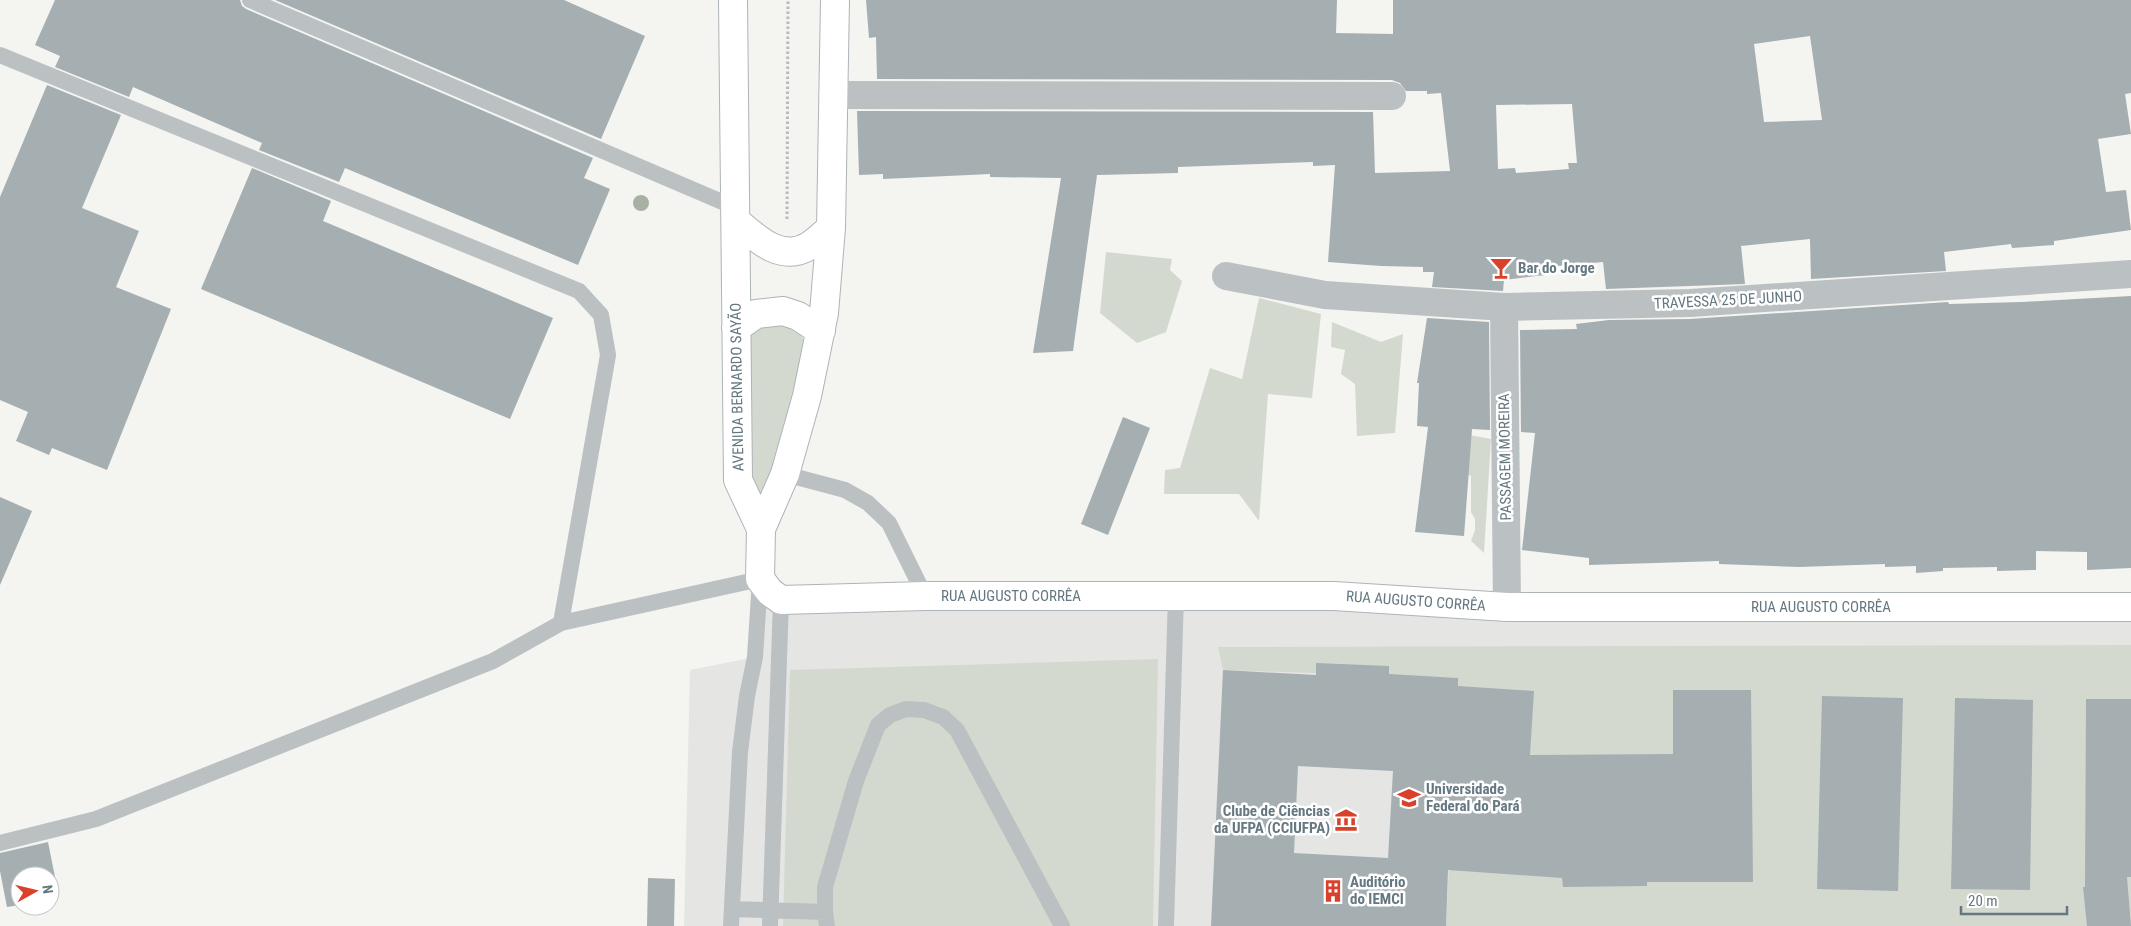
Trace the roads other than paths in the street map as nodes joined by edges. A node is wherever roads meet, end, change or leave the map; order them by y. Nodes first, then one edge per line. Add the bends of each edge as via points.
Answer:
1 (250, 0) edge
2 (733, 0) edge
3 (836, 0) edge
4 (0, 54) edge
5 (833, 95) junction
6 (1392, 96) dead end
7 (735, 214) junction
8 (831, 228) junction
9 (2131, 274) edge
10 (1226, 276) dead end
11 (1504, 307) junction
12 (736, 328) junction
13 (820, 331) junction
14 (785, 474) junction
15 (761, 529) junction
16 (760, 580) junction
17 (1176, 595) junction
18 (925, 596) junction
19 (781, 600) junction
20 (1507, 607) junction
21 (2131, 607) edge
22 (561, 623) junction
23 (0, 843) edge
24 (732, 910) junction
25 (770, 910) junction
26 (826, 919) edge
27 (731, 926) edge
28 (770, 926) edge
29 (1062, 926) edge
30 (1166, 926) edge

1 - 7 lane
2 - 7 main road, AVENIDA BERNARDO SAYÃO
3 - 5 main road
4 - 22 lane via 579,291 601,314 608,355
5 - 6 street
5 - 8 main road
7 - 8 main road via 766,246 787,252 808,247
7 - 12 main road, AVENIDA BERNARDO SAYÃO
8 - 13 main road
9 - 11 street, TRAVESSA 25 DE JUNHO via 1690,303
10 - 11 street, TRAVESSA 25 DE JUNHO via 1325,295
11 - 20 street, PASSAGEM MOREIRA
12 - 13 main road via 756,314 783,311 798,316
12 - 15 main road, AVENIDA BERNARDO SAYÃO via 738,480
13 - 14 main road via 807,396
14 - 15 main road
14 - 18 lane via 845,490 868,503 890,523
15 - 16 main road
16 - 19 main road
16 - 22 lane
16 - 24 lane via 755,657 740,752
17 - 18 main road, RUA AUGUSTO CORRÊA
17 - 20 main road, RUA AUGUSTO CORRÊA via 1334,596
17 - 30 lane
18 - 19 main road, RUA AUGUSTO CORRÊA
19 - 25 lane
20 - 21 main road, RUA AUGUSTO CORRÊA
22 - 23 lane via 492,660 96,819
24 - 25 lane
24 - 27 lane
25 - 26 lane
25 - 28 lane
26 - 29 lane via 825,888 856,781 878,725 890,715 906,710 924,710 943,717 957,730

